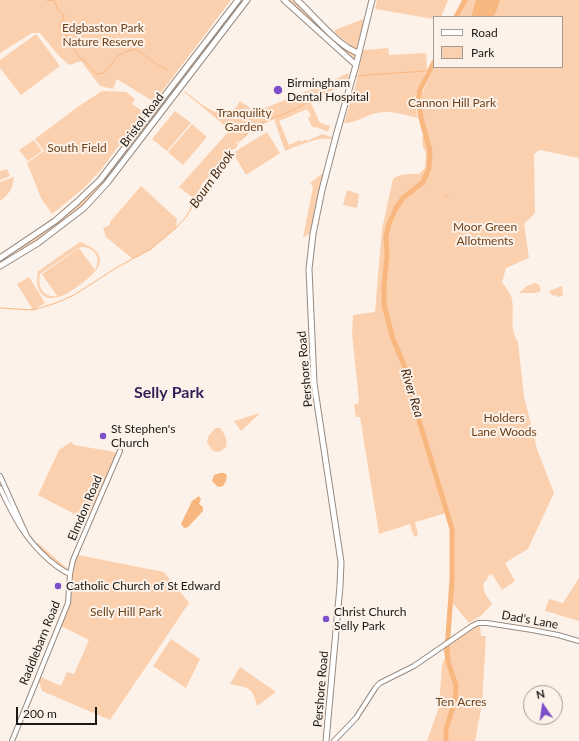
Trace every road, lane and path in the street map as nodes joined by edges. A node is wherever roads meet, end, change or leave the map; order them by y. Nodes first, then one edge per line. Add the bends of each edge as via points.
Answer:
1 (238, 0) edge
2 (247, 0) edge
3 (284, 0) edge
4 (297, 0) edge
5 (372, 0) edge
6 (336, 38) junction
7 (331, 43) junction
8 (359, 53) junction
9 (356, 65) junction
10 (138, 130) junction
11 (145, 133) junction
12 (129, 142) junction
13 (135, 146) junction
14 (0, 258) edge
15 (0, 264) edge
16 (120, 451) dead end
17 (0, 476) edge
18 (0, 488) edge
19 (28, 538) junction
20 (70, 574) junction
21 (579, 641) edge
22 (327, 734) junction
23 (12, 741) edge
24 (326, 741) edge
25 (335, 741) edge

1 - 10 main road, Bristol Road
2 - 11 main road, Bristol Road
3 - 7 main road
4 - 6 main road
5 - 8 main road, Pershore Road
6 - 7 main road
6 - 8 main road via 352,51
7 - 9 main road
8 - 9 main road, Pershore Road
9 - 22 main road, Pershore Road via 322,193 309,269 314,383 341,562
10 - 11 main road
10 - 12 main road, Bristol Road
11 - 13 main road, Bristol Road
12 - 13 main road
12 - 14 main road, Bristol Road via 100,180 77,202 55,221
13 - 15 main road, Bristol Road via 108,183 84,208 29,249
16 - 20 street, Elmdon Road via 73,560
17 - 19 street
18 - 19 street
19 - 20 street via 51,562
20 - 23 street, Raddlebarn Road via 68,604
21 - 25 street, Dad's Lane via 532,630 478,623 414,666 380,683 356,718
22 - 24 main road, Pershore Road
22 - 25 street

